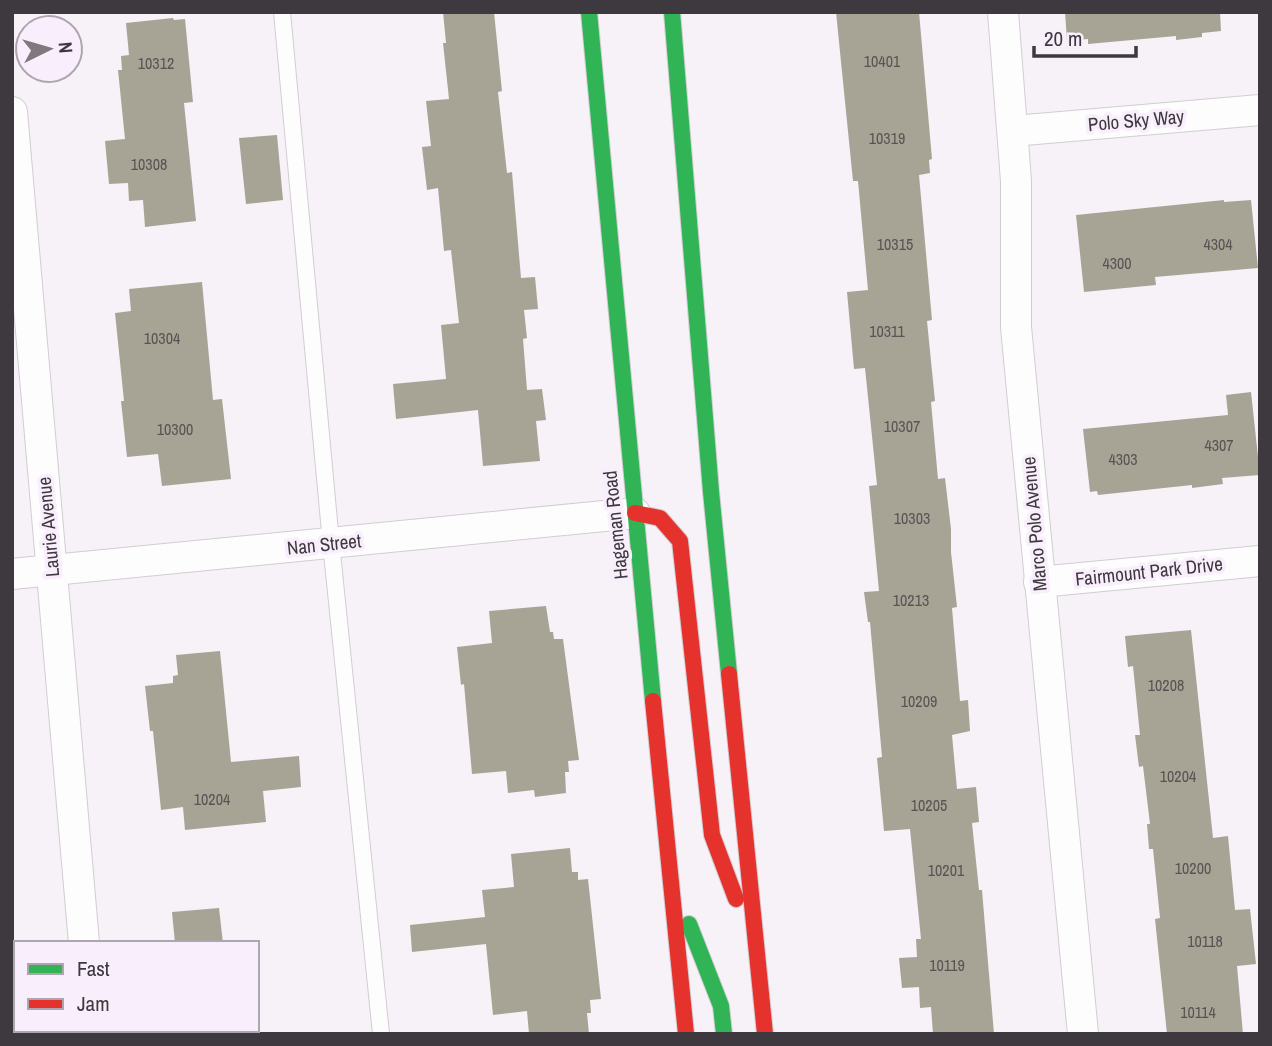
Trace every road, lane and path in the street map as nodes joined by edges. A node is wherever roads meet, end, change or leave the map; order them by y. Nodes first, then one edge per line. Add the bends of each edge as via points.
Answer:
1 (282, 12) edge
2 (589, 12) edge
3 (673, 12) edge
4 (1003, 12) edge
5 (1260, 110) edge
6 (12, 112) edge
7 (1013, 131) junction
8 (635, 513) junction
9 (331, 543) junction
10 (1260, 561) edge
11 (52, 570) junction
12 (12, 574) edge
13 (1039, 582) junction
14 (672, 880) junction
15 (84, 941) edge
16 (755, 950) junction
17 (381, 1034) edge
18 (686, 1034) edge
19 (724, 1034) edge
20 (765, 1034) edge
21 (1083, 1034) edge

1 - 9 lane
2 - 8 main road, Hageman Road
3 - 16 main road via 711,492
4 - 7 street, Marco Polo Avenue
5 - 7 street, Polo Sky Way
6 - 11 street, Laurie Avenue
7 - 13 street, Marco Polo Avenue via 1016,327
8 - 9 street, Nan Street
8 - 14 main road, Hageman Road
8 - 16 main road via 660,518 680,541 712,835
9 - 11 street, Nan Street
9 - 17 lane
10 - 13 street, Fairmount Park Drive
11 - 12 street, Nan Street
11 - 15 street, Laurie Avenue
13 - 21 street, Marco Polo Avenue
14 - 18 main road, Hageman Road
14 - 19 main road via 721,1006
16 - 20 main road

